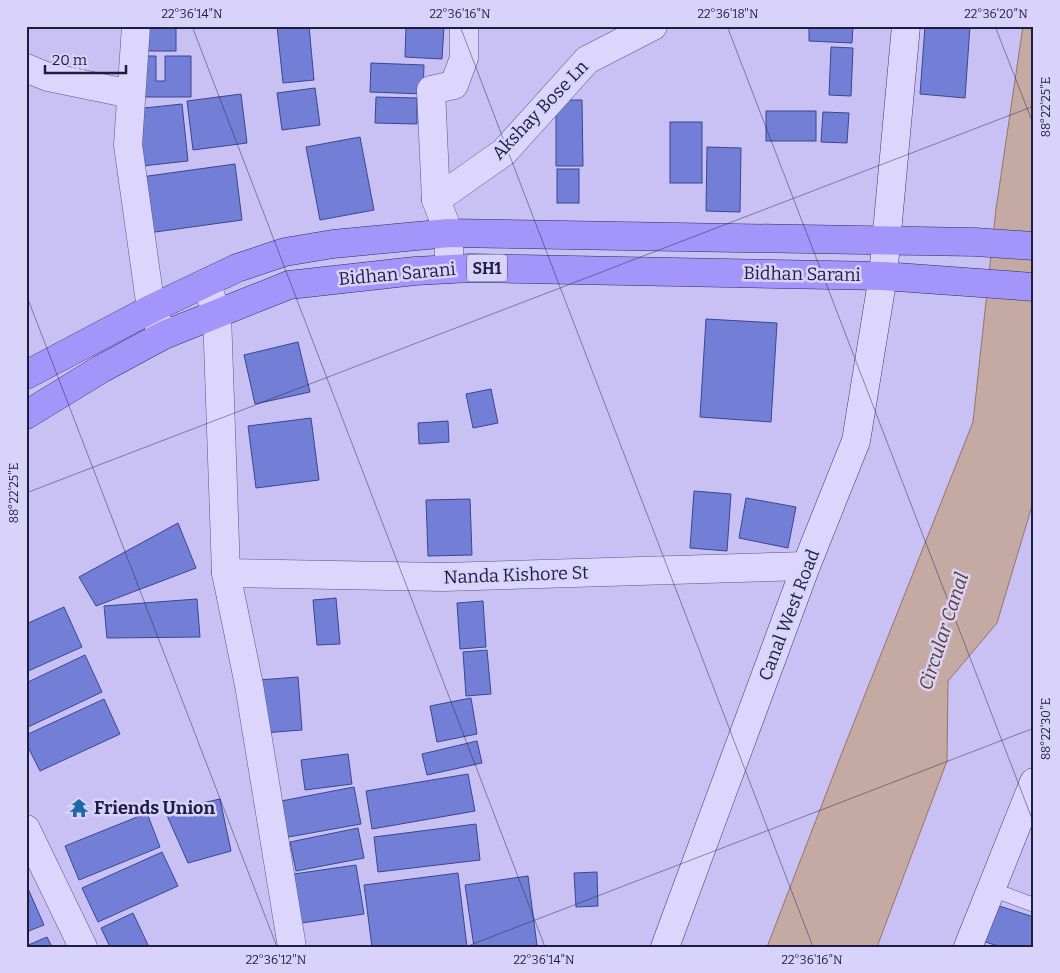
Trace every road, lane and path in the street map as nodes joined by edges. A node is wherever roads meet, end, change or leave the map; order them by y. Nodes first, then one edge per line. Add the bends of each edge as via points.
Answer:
1 (136, 26) edge
2 (464, 26) edge
3 (653, 26) edge
4 (906, 26) edge
5 (26, 68) edge
6 (131, 94) junction
7 (436, 200) junction
8 (449, 233) junction
9 (885, 240) junction
10 (1034, 246) edge
11 (449, 269) junction
12 (883, 276) junction
13 (206, 283) junction
14 (1034, 287) edge
15 (152, 309) junction
16 (217, 314) junction
17 (164, 335) junction
18 (27, 373) edge
19 (26, 415) edge
20 (806, 566) junction
21 (226, 574) junction
22 (1034, 782) edge
23 (1027, 816) edge
24 (26, 830) edge
25 (991, 889) junction
26 (1034, 905) edge
27 (973, 945) edge
28 (83, 947) edge
29 (292, 947) edge
30 (665, 947) edge

1 - 6 street
2 - 7 street via 464,58 454,85 431,90
3 - 7 street, Akshay Bose Ln via 587,60 504,152
4 - 9 street, Canal West Road
5 - 6 street via 48,78
6 - 15 street via 128,145
7 - 8 street
8 - 9 main road, Bidhan Sarani / SH1
8 - 11 street
8 - 13 main road, Bidhan Sarani / SH1 via 285,252 237,268
9 - 10 main road, Bidhan Sarani / SH1
9 - 12 street, Canal West Road
11 - 12 main road, Bidhan Sarani / SH1
11 - 16 main road, Bidhan Sarani / SH1 via 289,285
12 - 14 main road, Bidhan Sarani / SH1
12 - 20 street, Canal West Road via 856,441
13 - 15 main road, Bidhan Sarani / SH1
13 - 16 street
15 - 17 street
15 - 18 main road, Bidhan Sarani / SH1
16 - 17 main road, Bidhan Sarani / SH1
16 - 21 street
17 - 19 main road, Bidhan Sarani / SH1
20 - 21 street, Nanda Kishore St via 444,577
20 - 30 street, Canal West Road
21 - 29 street via 249,685
22 - 23 street
23 - 25 street
24 - 28 street
25 - 26 lane
25 - 27 street

